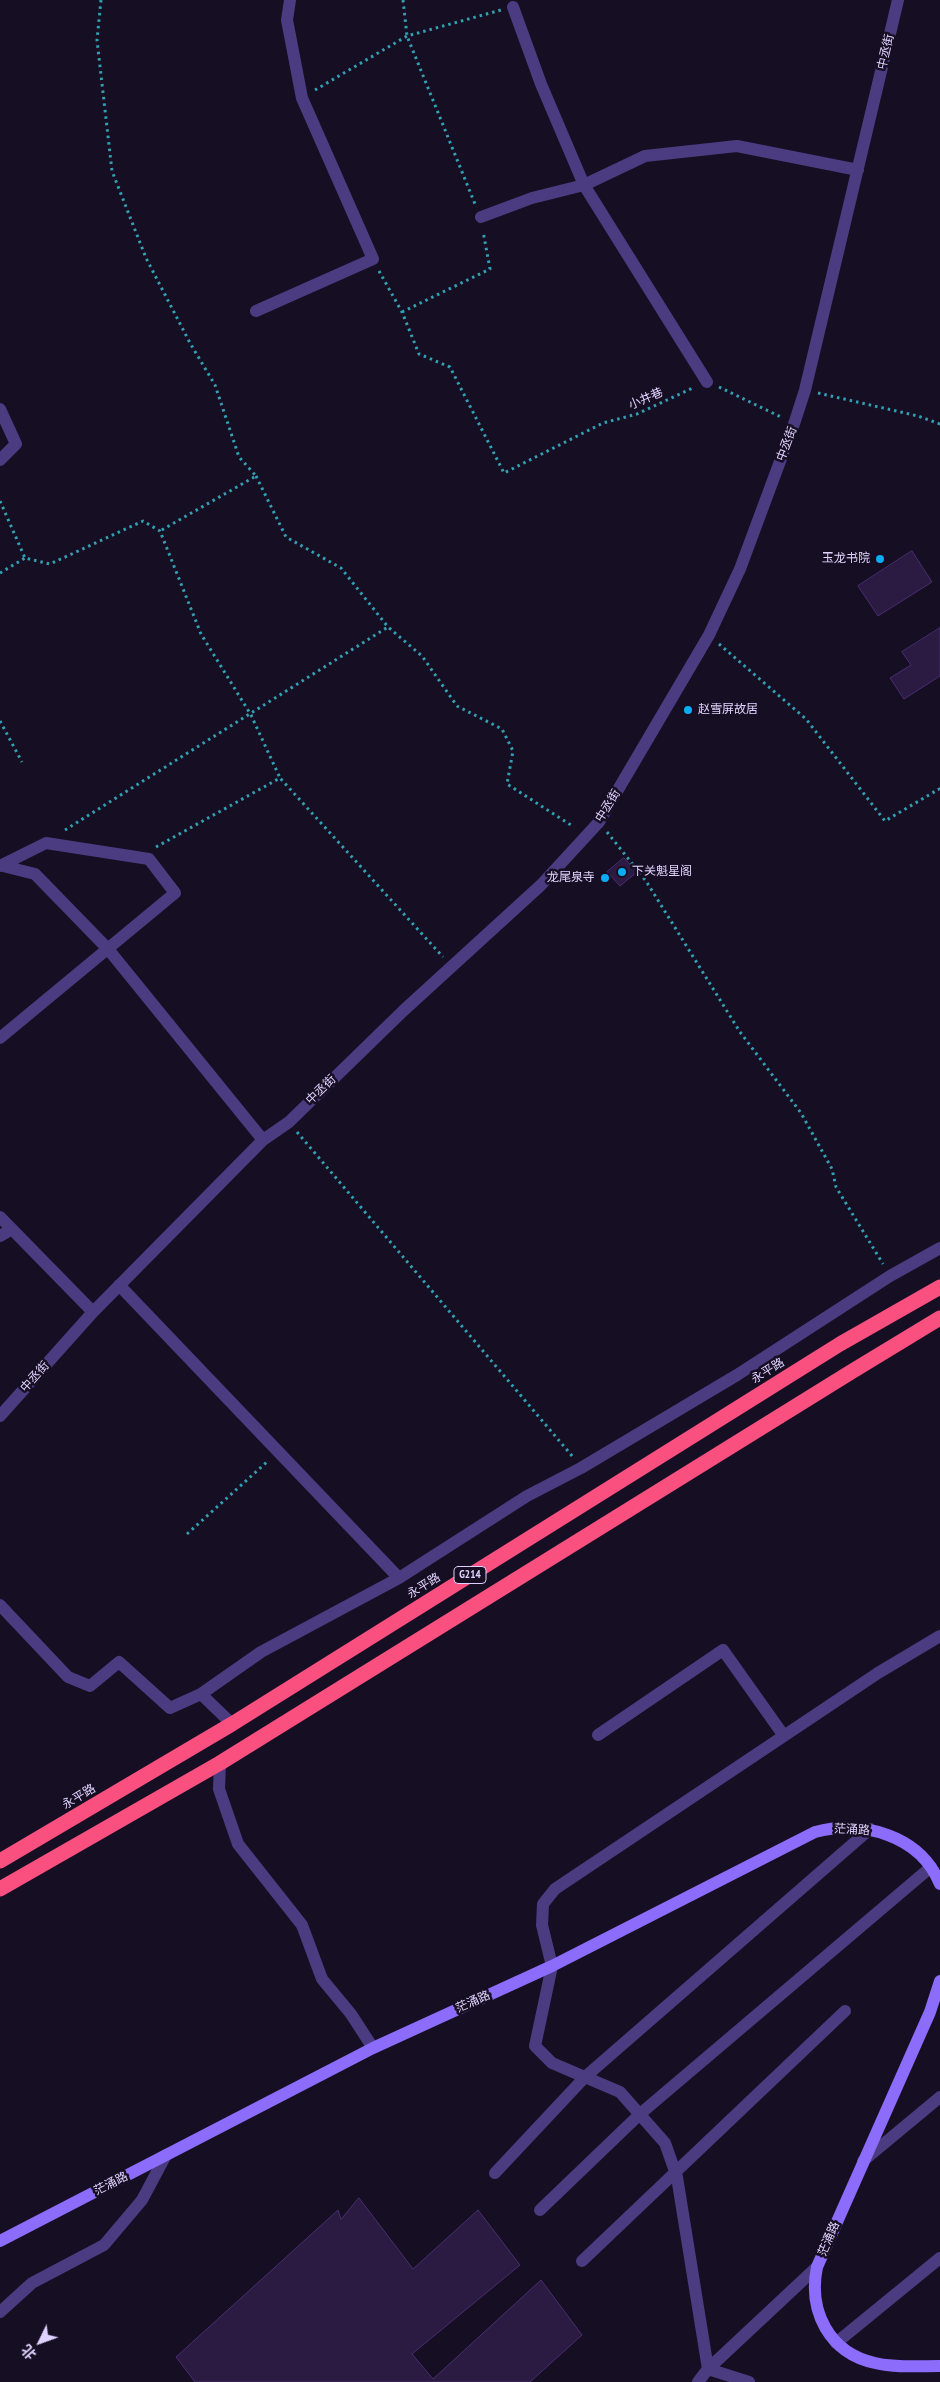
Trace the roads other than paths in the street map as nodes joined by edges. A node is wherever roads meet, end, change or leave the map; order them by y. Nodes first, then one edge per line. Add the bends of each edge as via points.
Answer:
1 (290, 0) edge
2 (898, 0) edge
3 (514, 7) road end
4 (858, 170) junction
5 (584, 185) junction
6 (480, 217) road end
7 (256, 311) dead end
8 (707, 382) road end
9 (0, 409) edge
10 (0, 460) edge
11 (1, 866) edge
12 (108, 950) junction
13 (0, 1038) edge
14 (263, 1140) junction
15 (0, 1217) edge
16 (12, 1229) junction
17 (0, 1236) edge
18 (940, 1248) edge
19 (119, 1285) junction
20 (940, 1287) edge
21 (93, 1312) junction
22 (940, 1318) edge
23 (0, 1416) edge
24 (399, 1578) junction
25 (0, 1605) edge
26 (940, 1636) edge
27 (201, 1694) junction
28 (232, 1724) junction
29 (598, 1735) dead end
30 (784, 1736) junction
31 (204, 1741) junction
32 (220, 1763) junction
33 (870, 1829) junction
34 (0, 1861) edge
35 (931, 1867) junction
36 (940, 1884) edge
37 (0, 1890) edge
38 (552, 1966) junction
39 (940, 1981) edge
40 (845, 2011) dead end
41 (373, 2048) junction
42 (585, 2077) junction
43 (940, 2097) edge
44 (640, 2114) junction
45 (166, 2155) junction
46 (863, 2161) junction
47 (495, 2172) dead end
48 (675, 2172) junction
49 (540, 2210) dead end
50 (0, 2241) edge
51 (940, 2258) edge
52 (582, 2261) dead end
53 (817, 2267) junction
54 (0, 2312) edge
55 (836, 2343) junction
56 (940, 2366) edge
57 (708, 2369) junction
58 (698, 2382) edge
59 (749, 2382) edge

1 - 7 street via 286,20 302,98 373,259
2 - 4 street, 中丞街
3 - 5 street
4 - 5 street via 737,146 644,156
4 - 14 street, 中丞街 via 796,422 740,568 709,635 599,822 541,885 288,1122
5 - 6 street via 532,198
5 - 8 street
9 - 10 street via 16,444
11 - 12 street via 36,874
11 - 12 street via 46,843 149,859 175,893
12 - 13 street
12 - 14 street
14 - 19 street, 中丞街
15 - 16 street
16 - 17 street
16 - 21 street
18 - 24 street via 890,1276 737,1375 582,1468 527,1496
19 - 21 street, 中丞街
19 - 24 street
20 - 28 highway, 永平路 / G214 via 840,1344
21 - 23 street, 中丞街
22 - 32 highway, G214
24 - 27 street via 261,1652
25 - 27 street via 68,1677 90,1686 119,1662 170,1708
26 - 30 street
27 - 28 street
28 - 31 highway, 永平路 / G214
29 - 30 street via 723,1650
30 - 38 street via 555,1889 543,1904 542,1925
31 - 32 highway
31 - 34 highway, 永平路 / G214
32 - 37 highway, G214
32 - 41 street via 219,1789 238,1844 302,1925 322,1979 351,2014
33 - 35 street, 茫涌路 via 906,1844
33 - 38 street, 茫涌路 via 840,1827 815,1832
33 - 42 street
35 - 36 street, 茫涌路
35 - 44 street
38 - 41 street, 茫涌路
38 - 42 street via 536,2046 552,2063
39 - 46 street, 茫涌路 via 930,2012
40 - 48 street
41 - 45 street, 茫涌路
42 - 44 street via 620,2092
42 - 47 street
43 - 46 street
44 - 48 street via 665,2143
44 - 49 street
45 - 50 street, 茫涌路
45 - 54 street via 142,2200 104,2245 32,2283
46 - 53 street, 茫涌路
48 - 52 street
48 - 57 street
51 - 55 street
53 - 55 street, 茫涌路 via 814,2293 818,2314
53 - 57 street
55 - 56 street, 茫涌路 via 857,2357 876,2363
57 - 58 street
57 - 59 street

